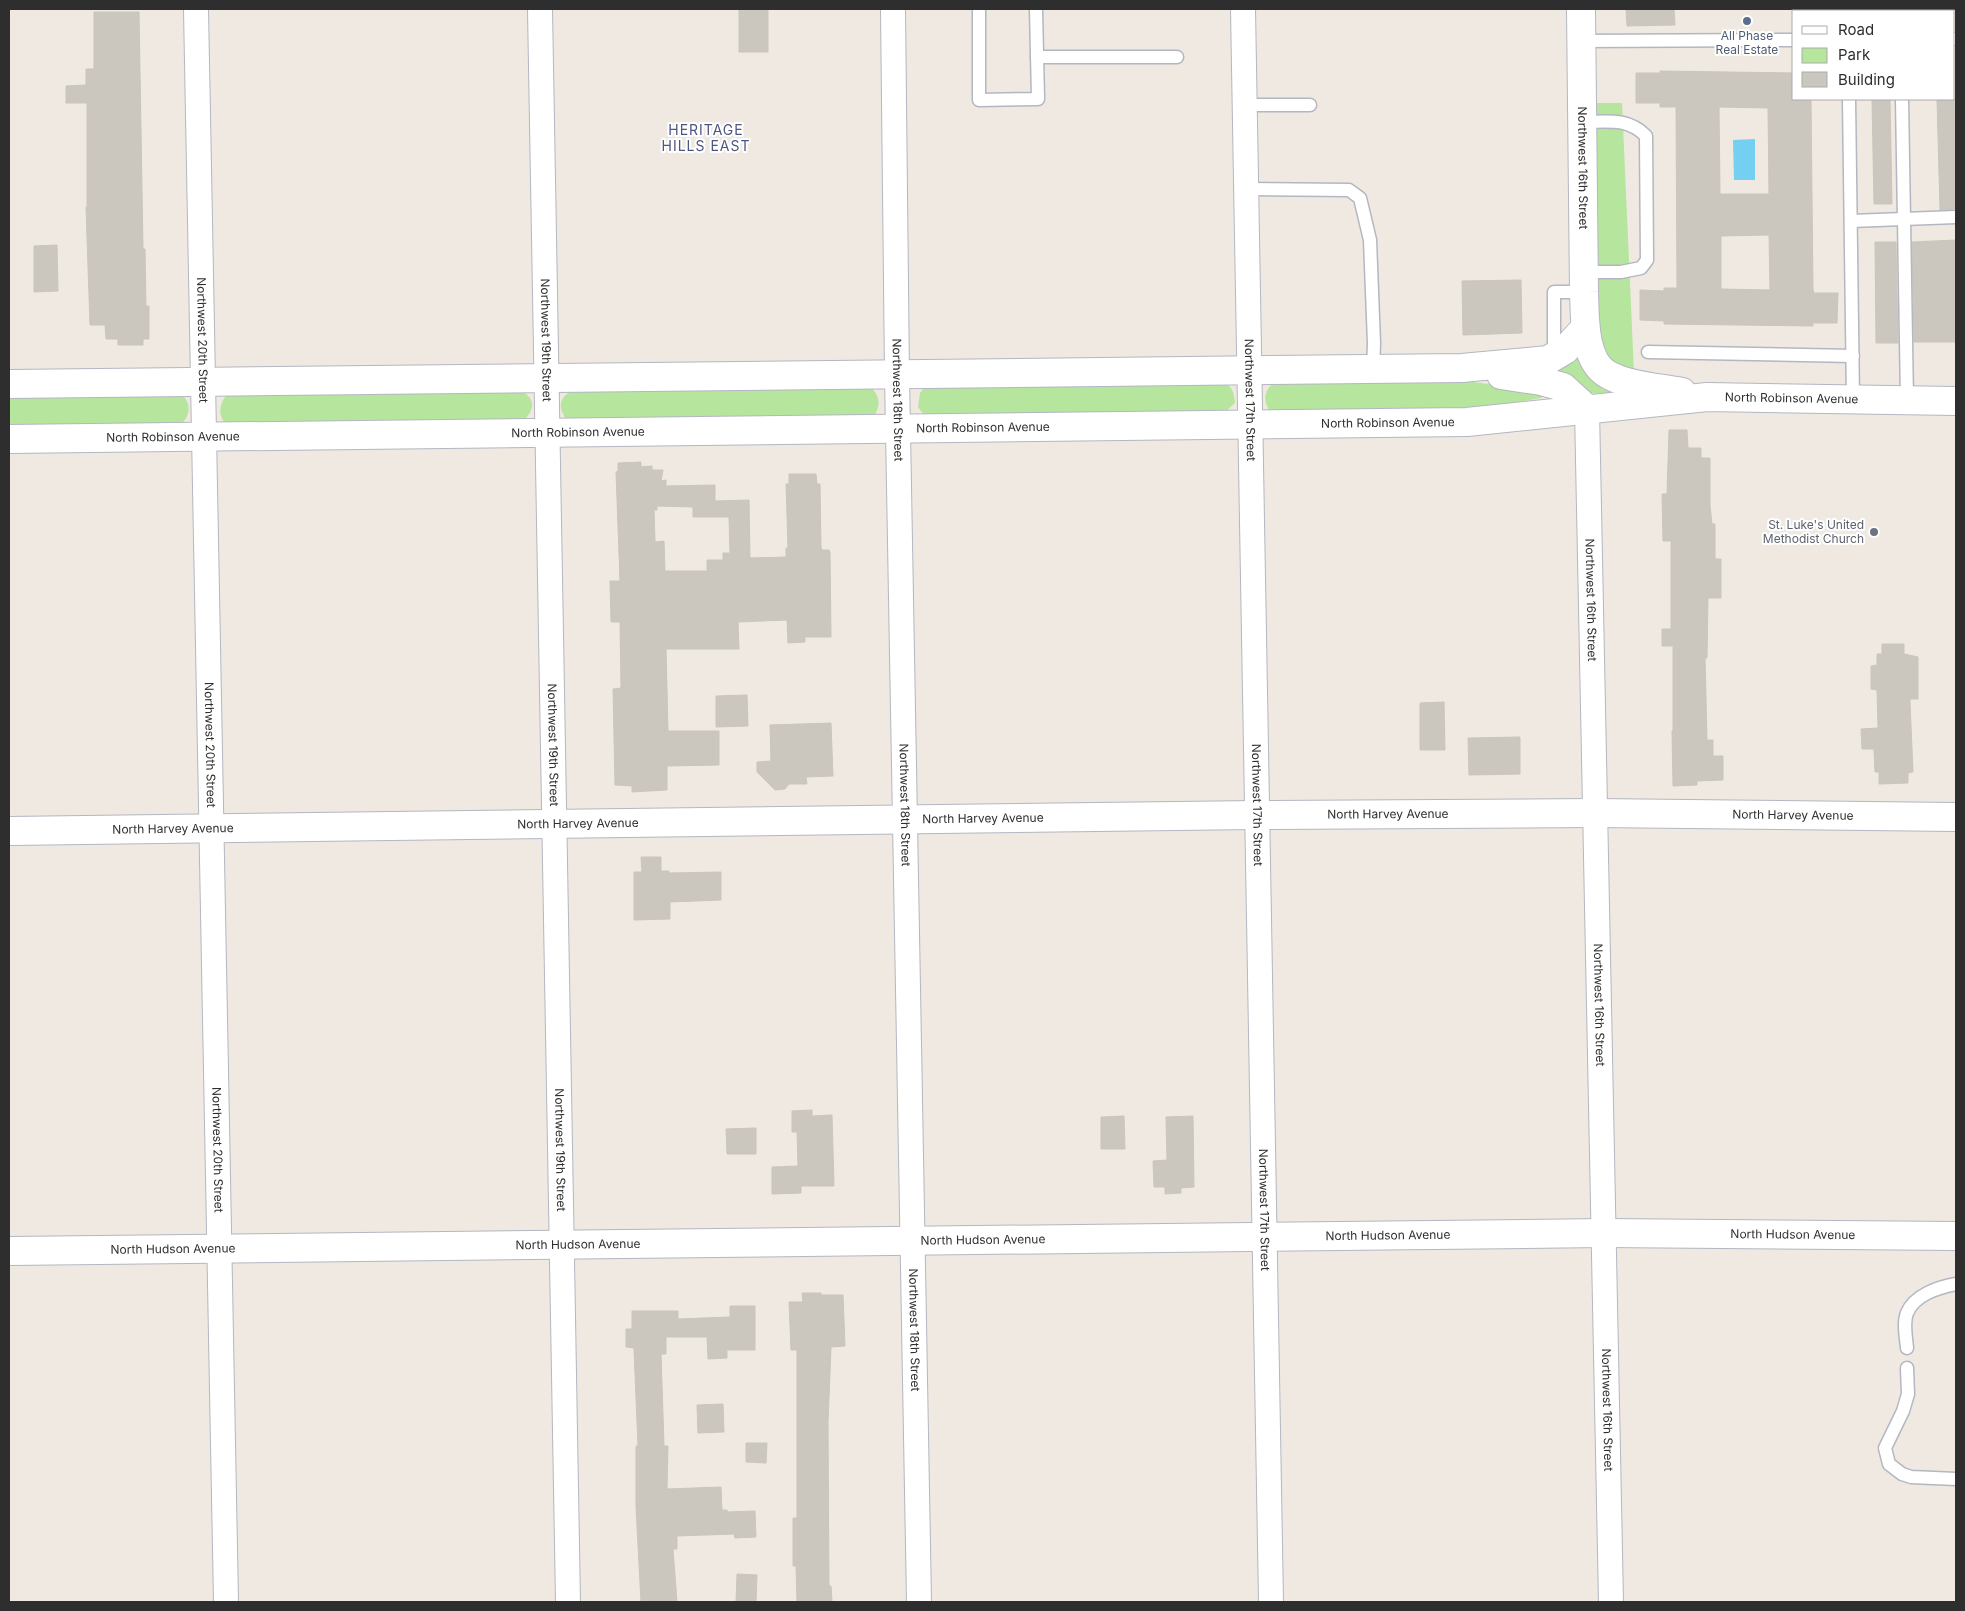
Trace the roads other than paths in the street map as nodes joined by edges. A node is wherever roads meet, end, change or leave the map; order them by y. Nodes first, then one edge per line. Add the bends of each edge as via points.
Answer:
1 (196, 9) edge
2 (540, 9) edge
3 (893, 9) edge
4 (979, 9) edge
5 (1036, 9) edge
6 (1244, 9) edge
7 (1581, 9) edge
8 (1581, 40) junction
9 (1792, 40) edge
10 (1037, 57) junction
11 (1177, 57) dead end
12 (1849, 100) edge
13 (1902, 100) edge
14 (1245, 105) junction
15 (1310, 105) dead end
16 (1582, 122) junction
17 (1247, 189) junction
18 (1956, 217) edge
19 (1903, 219) junction
20 (1851, 221) junction
21 (1584, 282) junction
22 (1585, 328) junction
23 (1648, 352) dead end
24 (1853, 356) junction
25 (1554, 357) junction
26 (1462, 368) junction
27 (1374, 370) junction
28 (1250, 371) junction
29 (897, 375) junction
30 (546, 378) junction
31 (204, 382) junction
32 (9, 384) edge
33 (1707, 397) junction
34 (1853, 400) junction
35 (1907, 401) junction
36 (1956, 401) edge
37 (1587, 409) junction
38 (1250, 425) junction
39 (898, 429) junction
40 (547, 433) junction
41 (204, 436) junction
42 (9, 439) edge
43 (1595, 813) junction
44 (1256, 815) junction
45 (1956, 816) edge
46 (906, 820) junction
47 (554, 824) junction
48 (212, 828) junction
49 (9, 831) edge
50 (1604, 1233) junction
51 (1956, 1236) edge
52 (1264, 1237) junction
53 (914, 1241) junction
54 (562, 1245) junction
55 (219, 1249) junction
56 (9, 1251) edge
57 (1956, 1284) edge
58 (1906, 1348) dead end
59 (1907, 1368) dead end
60 (1956, 1479) edge
61 (226, 1602) edge
62 (568, 1602) edge
63 (919, 1602) edge
64 (1271, 1602) edge
65 (1611, 1602) edge

1 - 31 street, Northwest 20th Street
2 - 30 street, Northwest 19th Street
3 - 29 street, Northwest 18th Street
4 - 10 lane via 979,100 1038,99
5 - 10 lane
6 - 14 street, Northwest 17th Street
7 - 8 street, Northwest 16th Street
8 - 9 lane
8 - 16 street, Northwest 16th Street
10 - 11 lane
12 - 20 lane
13 - 19 lane
14 - 15 lane
14 - 17 street, Northwest 17th Street
16 - 21 street, Northwest 16th Street
16 - 21 lane via 1620,122 1636,126 1646,136 1647,260 1641,268
17 - 27 lane via 1349,190 1360,198 1370,240
17 - 28 street, Northwest 17th Street
18 - 19 lane
19 - 20 lane
19 - 35 lane
20 - 24 lane
21 - 22 street, Northwest 16th Street
21 - 25 lane via 1554,292
22 - 25 street
22 - 33 street, Northwest 16th Street via 1595,360 1607,374 1627,382
23 - 24 lane
24 - 34 lane
25 - 26 street
26 - 27 street
26 - 37 street via 1555,384 1572,394
27 - 28 street
28 - 29 street
28 - 38 street, Northwest 17th Street
29 - 30 street
29 - 39 street, Northwest 18th Street
30 - 31 street
30 - 40 street, Northwest 19th Street
31 - 32 street
31 - 41 street, Northwest 20th Street
33 - 34 street, North Robinson Avenue
33 - 37 street, North Robinson Avenue
34 - 35 street, North Robinson Avenue
35 - 36 street, North Robinson Avenue
37 - 38 street, North Robinson Avenue via 1468,422
37 - 43 street, Northwest 16th Street
38 - 39 street, North Robinson Avenue
38 - 44 street, Northwest 17th Street
39 - 40 street, North Robinson Avenue
39 - 46 street, Northwest 18th Street
40 - 41 street, North Robinson Avenue
40 - 47 street, Northwest 19th Street
41 - 42 street, North Robinson Avenue
41 - 48 street, Northwest 20th Street
43 - 44 street, North Harvey Avenue
43 - 45 street, North Harvey Avenue
43 - 50 street, Northwest 16th Street
44 - 46 street, North Harvey Avenue
44 - 52 street, Northwest 17th Street
46 - 47 street, North Harvey Avenue
46 - 53 street, Northwest 18th Street
47 - 48 street, North Harvey Avenue
47 - 54 street, Northwest 19th Street
48 - 49 street, North Harvey Avenue
48 - 55 street, Northwest 20th Street
50 - 51 street, North Hudson Avenue
50 - 52 street, North Hudson Avenue
50 - 65 street, Northwest 16th Street
52 - 53 street, North Hudson Avenue
52 - 64 street, Northwest 17th Street
53 - 54 street, North Hudson Avenue
53 - 63 street, Northwest 18th Street
54 - 55 street, North Hudson Avenue
54 - 62 street, Northwest 19th Street
55 - 56 street, North Hudson Avenue
55 - 61 street, Northwest 20th Street
57 - 58 lane via 1939,1287 1921,1296 1907,1312
59 - 60 lane via 1908,1394 1885,1448 1889,1464 1911,1477

